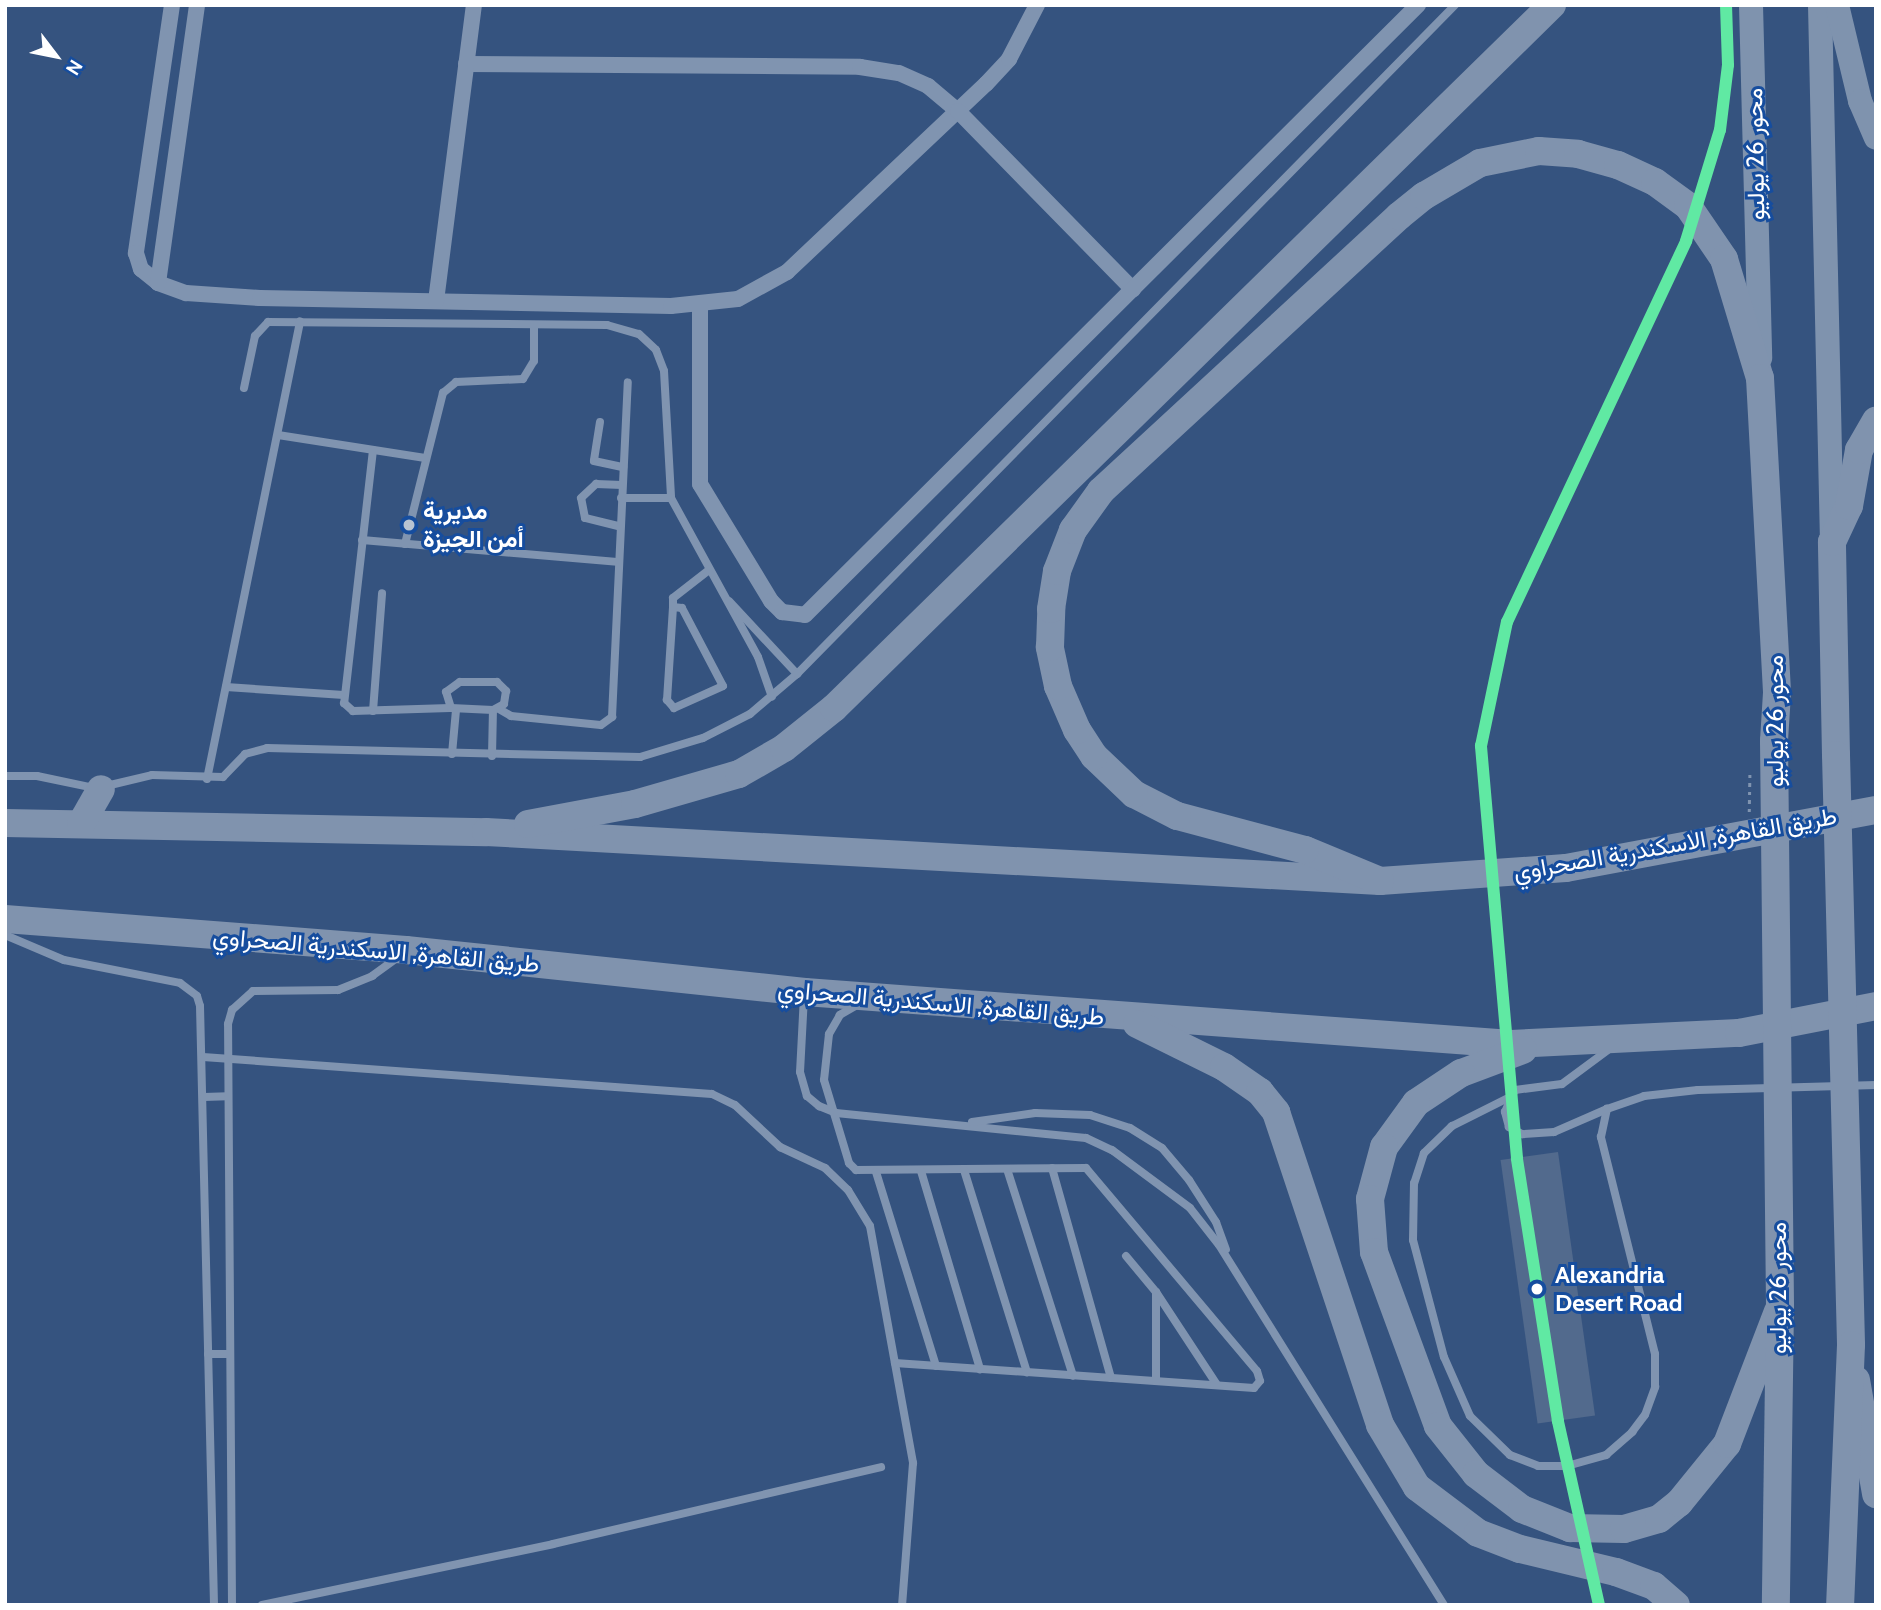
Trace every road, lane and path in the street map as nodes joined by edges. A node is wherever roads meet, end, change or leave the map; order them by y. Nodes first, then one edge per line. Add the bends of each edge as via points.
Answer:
1 (172, 5) edge
2 (197, 5) edge
3 (474, 5) edge
4 (1037, 5) edge
5 (1418, 5) edge
6 (1454, 5) edge
7 (1552, 5) edge
8 (1751, 5) edge
9 (1821, 5) edge
10 (1837, 5) edge
11 (466, 64) junction
12 (958, 111) junction
13 (1876, 138) edge
14 (159, 283) junction
15 (1133, 290) junction
16 (436, 301) junction
17 (700, 305) junction
18 (300, 321) junction
19 (534, 325) junction
20 (1760, 378) junction
21 (628, 383) dead end
22 (244, 388) dead end
23 (1876, 420) edge
24 (600, 422) dead end
25 (278, 435) junction
26 (373, 450) junction
27 (425, 458) junction
28 (623, 467) junction
29 (622, 485) junction
30 (621, 498) junction
31 (671, 498) junction
32 (618, 526) junction
33 (362, 540) junction
34 (1832, 542) junction
35 (405, 544) junction
36 (617, 562) junction
37 (709, 570) junction
38 (382, 593) dead end
39 (729, 601) junction
40 (673, 607) junction
41 (797, 674) junction
42 (226, 687) junction
43 (344, 695) junction
44 (772, 697) junction
45 (453, 709) junction
46 (496, 710) junction
47 (373, 711) junction
48 (452, 754) junction
49 (492, 756) junction
50 (1750, 764) dead end
51 (5, 776) edge
52 (207, 779) junction
53 (101, 789) junction
54 (1876, 810) edge
55 (5, 823) edge
56 (81, 824) junction
57 (486, 832) junction
58 (1749, 834) junction
59 (1380, 881) junction
60 (5, 919) edge
61 (5, 935) edge
62 (406, 950) junction
63 (804, 992) junction
64 (872, 997) junction
65 (1876, 1006) edge
66 (1125, 1018) junction
67 (1623, 1038) junction
68 (1543, 1043) junction
69 (203, 1057) junction
70 (227, 1058) junction
71 (1876, 1085) edge
72 (227, 1096) junction
73 (204, 1097) junction
74 (1508, 1097) junction
75 (1607, 1109) junction
76 (836, 1113) junction
77 (957, 1124) junction
78 (1052, 1168) junction
79 (1007, 1169) junction
80 (964, 1170) junction
81 (921, 1171) junction
82 (876, 1172) junction
83 (1126, 1256) dead end
84 (1232, 1265) junction
85 (1156, 1292) junction
86 (1780, 1306) junction
87 (1851, 1345) junction
88 (208, 1354) junction
89 (230, 1354) junction
90 (895, 1363) junction
91 (936, 1366) junction
92 (980, 1369) junction
93 (1027, 1373) junction
94 (1073, 1376) junction
95 (1111, 1378) junction
96 (1156, 1381) junction
97 (1217, 1385) junction
98 (881, 1467) dead end
99 (1876, 1494) edge
100 (214, 1605) edge
101 (232, 1605) edge
102 (262, 1605) edge
103 (902, 1605) edge
104 (1444, 1605) edge
105 (1676, 1605) edge
106 (1776, 1605) edge
107 (1840, 1605) edge

1 - 14 street via 136,253 141,269
2 - 14 street
3 - 11 street
4 - 12 street via 1009,59
5 - 15 street
6 - 41 lane
7 - 57 highway via 834,708 784,748 739,774 691,791
8 - 20 highway, محور 26 يوليو
9 - 34 highway
10 - 13 highway via 1860,102
11 - 12 street via 860,67 900,73 928,86
11 - 16 street
12 - 15 street
12 - 17 street via 771,285 738,299
14 - 16 street via 216,296
15 - 17 street via 815,609 793,616 771,601 700,484
16 - 17 street
18 - 19 lane
18 - 22 lane via 268,322 258,330
18 - 25 lane
19 - 27 lane via 534,361 523,379 456,382 446,388
19 - 31 lane via 618,326 639,334 656,350 664,372
20 - 59 highway via 1724,258 1688,206 1655,182 1618,165 1559,151 1519,153 1473,166 1424,196 1101,491 1073,530 1057,571 1050,647 1058,686 1094,756 1149,804 1201,823 1305,850
20 - 86 highway, محور 26 يوليو, bridge via 1777,693
21 - 28 lane
23 - 34 highway via 1859,450 1849,506
24 - 28 lane via 594,461
25 - 26 lane
25 - 42 lane
26 - 27 lane
26 - 33 lane
27 - 35 lane
28 - 29 lane
29 - 30 lane
29 - 32 lane via 596,484 581,498 585,518
30 - 31 lane
30 - 32 lane
31 - 37 lane
32 - 36 lane
33 - 35 lane
33 - 43 lane
34 - 87 highway, bridge
35 - 36 lane
36 - 46 lane via 610,721 601,725 511,716
37 - 39 lane
37 - 40 lane via 676,593
38 - 47 lane
39 - 41 lane
39 - 44 lane via 766,674
40 - 40 lane via 667,700 674,708 723,686 682,608
41 - 44 lane
42 - 43 lane
42 - 52 lane
43 - 47 lane via 349,710
44 - 49 lane via 728,727 640,757
45 - 46 lane
45 - 46 lane via 445,698 448,687 491,681 506,691
45 - 47 lane
45 - 48 lane
46 - 49 lane
48 - 49 lane
48 - 52 lane via 259,748 244,754 223,777
50 - 58 path
51 - 53 lane via 37,776
52 - 53 lane via 152,775
53 - 56 highway
54 - 58 highway, طريق القاهرة, الاسكندرية الصحراوي
55 - 56 highway, طريق القاهرة, الاسكندرية الصحراوي
56 - 57 highway, طريق القاهرة, الاسكندرية الصحراوي
57 - 59 highway, طريق القاهرة, الاسكندرية الصحراوي
58 - 59 highway, طريق القاهرة, الاسكندرية الصحراوي via 1566,868
60 - 62 highway, طريق القاهرة, الاسكندرية الصحراوي
61 - 69 lane via 65,960 189,988 200,1006
62 - 63 highway, طريق القاهرة, الاسكندرية الصحراوي
62 - 70 lane via 372,976 338,990 253,991 232,1010
63 - 64 highway, طريق القاهرة, الاسكندرية الصحراوي
63 - 76 lane via 802,1085 819,1107
64 - 66 highway, طريق القاهرة, الاسكندرية الصحراوي
64 - 76 lane via 840,1015 829,1034 824,1080
65 - 67 highway, طريق القاهرة, الاسكندرية الصحراوي via 1739,1033
66 - 68 highway, طريق القاهرة, الاسكندرية الصحراوي
66 - 105 highway via 1224,1067 1260,1092 1276,1112 1380,1425 1418,1486 1478,1533 1520,1549 1616,1572 1654,1586
67 - 68 highway, طريق القاهرة, الاسكندرية الصحراوي
67 - 74 lane via 1562,1084 1525,1086
68 - 86 highway via 1461,1073 1416,1103 1384,1147 1370,1199 1374,1252 1438,1426 1476,1474 1522,1509 1570,1528 1604,1531 1658,1519 1679,1503 1727,1444
69 - 70 lane
69 - 73 lane
70 - 72 lane
70 - 90 lane via 724,1098 780,1147 825,1168 857,1201 870,1226
71 - 75 lane via 1698,1090 1644,1096
72 - 73 lane
72 - 89 lane
73 - 88 lane
74 - 75 lane via 1509,1127 1522,1134 1554,1132
74 - 75 lane via 1452,1126 1424,1153 1414,1183 1413,1240 1444,1357 1470,1416 1510,1455 1538,1466 1567,1466 1606,1455 1645,1415 1655,1387 1655,1354 1603,1147
76 - 77 lane
76 - 82 lane via 849,1163 856,1170
77 - 84 lane via 1073,1135 1098,1142 1189,1208
77 - 84 lane via 1035,1113 1090,1115 1130,1128 1162,1148 1189,1180 1216,1222
78 - 79 lane
78 - 95 lane
78 - 97 lane via 1086,1168 1095,1173 1257,1371 1260,1381 1254,1388
79 - 80 lane
79 - 94 lane
80 - 81 lane
80 - 93 lane
81 - 82 lane
81 - 92 lane
82 - 91 lane
83 - 85 lane
84 - 104 lane
85 - 96 lane
85 - 97 lane
86 - 106 highway, محور 26 يوليو, bridge
87 - 99 highway, bridge
87 - 107 highway, bridge
88 - 89 lane
88 - 100 lane
89 - 101 lane
90 - 91 lane
90 - 103 lane via 913,1463
91 - 92 lane
92 - 93 lane
93 - 94 lane
94 - 95 lane
95 - 96 lane
96 - 97 lane
98 - 102 lane via 554,1544

